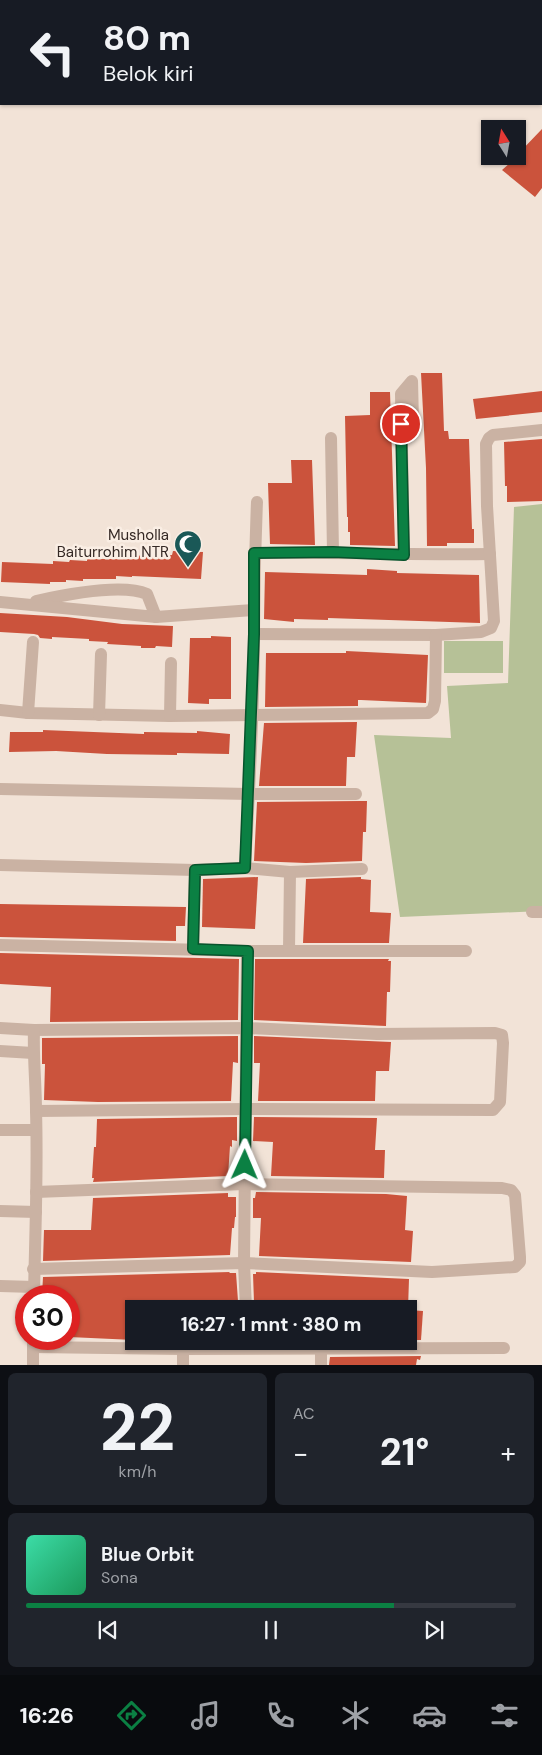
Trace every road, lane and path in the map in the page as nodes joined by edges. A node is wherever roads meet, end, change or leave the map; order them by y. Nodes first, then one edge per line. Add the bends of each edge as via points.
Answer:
1 (542, 430) edge
2 (331, 438) dead end
3 (401, 439) dead end
4 (257, 502) dead end
5 (333, 552) junction
6 (254, 553) junction
7 (490, 554) junction
8 (404, 555) junction
9 (0, 602) edge
10 (23, 604) junction
11 (253, 610) junction
12 (156, 617) junction
13 (254, 634) junction
14 (436, 635) junction
15 (33, 642) dead end
16 (101, 654) dead end
17 (172, 663) dead end
18 (0, 710) edge
19 (28, 713) junction
20 (100, 715) junction
21 (252, 715) junction
22 (170, 716) junction
23 (0, 790) edge
24 (249, 794) junction
25 (356, 794) dead end
26 (0, 865) edge
27 (245, 868) junction
28 (362, 869) dead end
29 (195, 870) junction
30 (290, 872) junction
31 (0, 945) edge
32 (193, 949) junction
33 (289, 950) junction
34 (248, 951) junction
35 (466, 951) dead end
36 (0, 1028) edge
37 (247, 1028) junction
38 (34, 1030) junction
39 (0, 1051) edge
40 (33, 1053) junction
41 (246, 1109) junction
42 (36, 1111) junction
43 (0, 1130) edge
44 (36, 1130) junction
45 (245, 1184) junction
46 (36, 1192) junction
47 (0, 1211) edge
48 (36, 1212) junction
49 (244, 1263) junction
50 (33, 1270) junction
51 (34, 1285) edge
52 (0, 1286) edge
53 (15, 1289) edge
54 (246, 1300) edge
55 (80, 1345) edge
56 (125, 1347) edge
57 (417, 1348) edge
58 (504, 1348) dead end
59 (33, 1350) edge
60 (184, 1350) edge
61 (321, 1350) edge
62 (33, 1365) edge
63 (183, 1365) edge
64 (321, 1365) edge

1 - 7 street via 493,435 486,444
2 - 5 street
3 - 8 street
4 - 6 street
5 - 6 street
5 - 8 street
6 - 11 street
7 - 8 street
7 - 14 street via 494,621 491,628 472,633
9 - 10 street
10 - 12 street
10 - 12 street via 79,593 138,590 147,594
11 - 12 street
11 - 13 street
13 - 14 street
13 - 21 street
14 - 21 street via 434,701 428,713
15 - 19 street
16 - 20 street
17 - 22 street
18 - 19 street
19 - 20 street
20 - 22 street
21 - 22 street
21 - 24 street
23 - 24 street
24 - 25 street
24 - 27 street
26 - 29 street
27 - 29 street
27 - 30 street
28 - 30 street
29 - 32 street
30 - 33 street
31 - 32 street
32 - 34 street
33 - 34 street
33 - 35 street
34 - 37 street
36 - 38 street
37 - 38 street
37 - 41 street
37 - 41 street via 377,1034 495,1033 502,1035 503,1043 500,1102 493,1110
38 - 40 street
39 - 40 street
40 - 42 street
41 - 42 street
41 - 45 street
42 - 44 street
43 - 44 street
44 - 46 street
45 - 46 street
45 - 49 street
45 - 49 street via 511,1190 515,1195 520,1262 515,1267 432,1272
46 - 48 street
47 - 48 street
48 - 50 street
49 - 50 street
49 - 54 street
50 - 51 street
52 - 53 street
55 - 56 street
57 - 58 street
59 - 62 street
60 - 63 street
61 - 64 street

